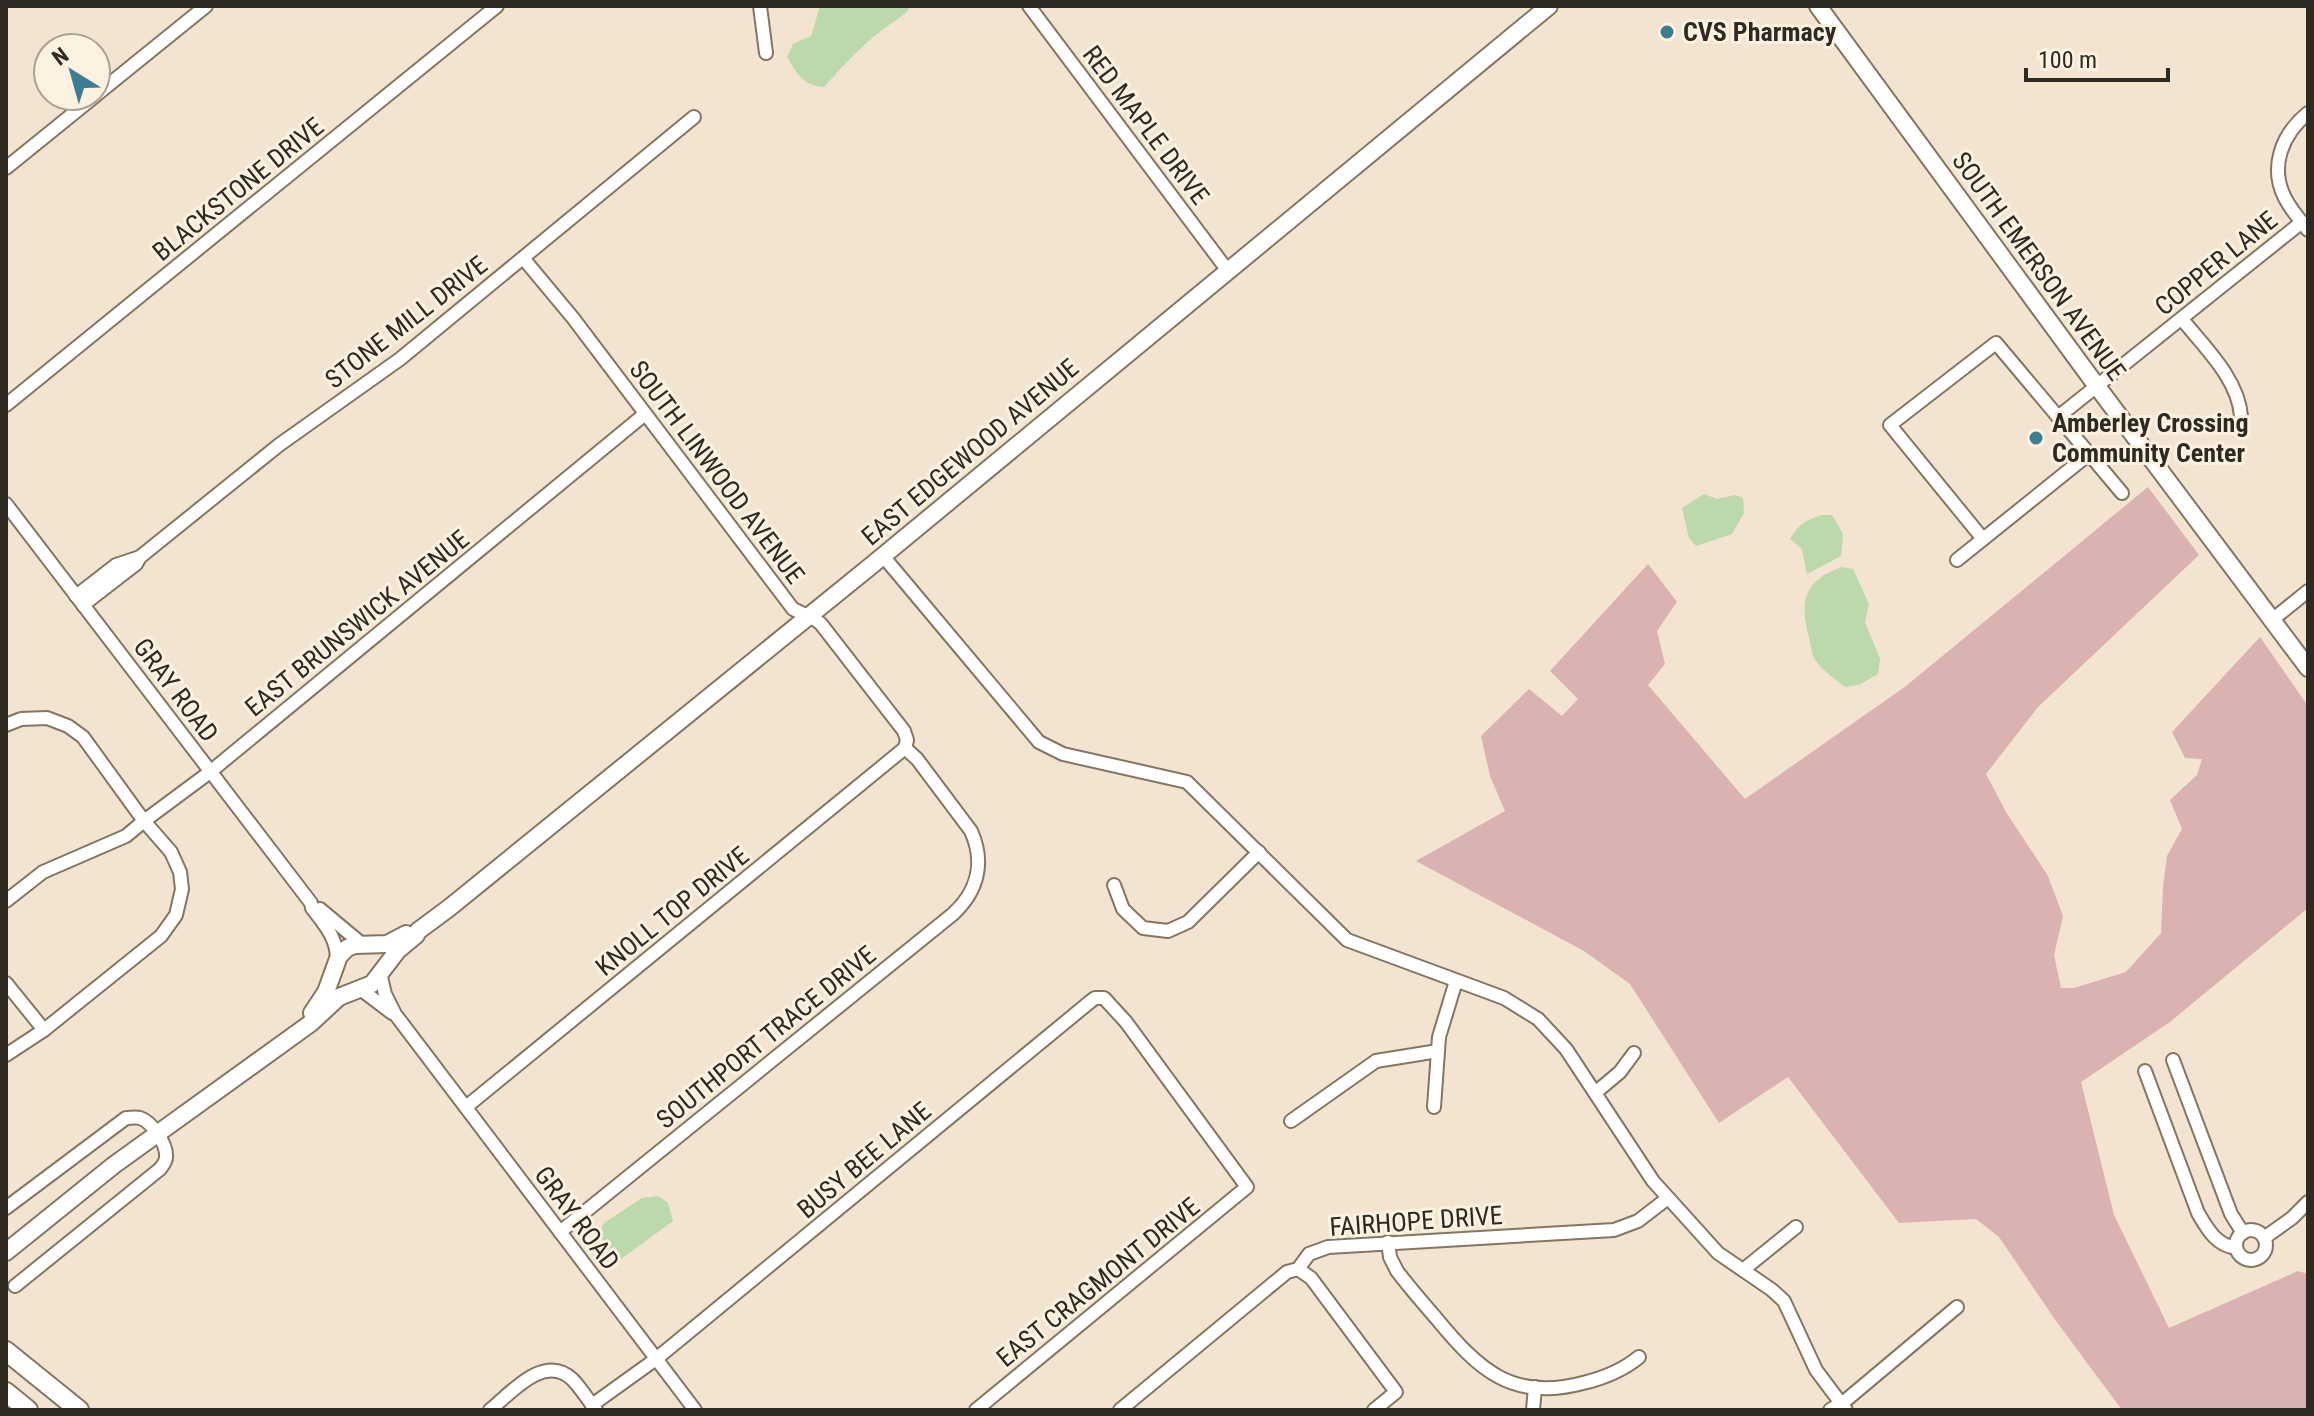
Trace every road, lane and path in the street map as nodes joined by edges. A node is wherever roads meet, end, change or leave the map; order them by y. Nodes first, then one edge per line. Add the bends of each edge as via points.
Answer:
1 (206, 6) edge
2 (497, 6) edge
3 (760, 6) edge
4 (1029, 6) edge
5 (1549, 6) edge
6 (1818, 6) edge
7 (766, 53) dead end
8 (112, 83) edge
9 (76, 112) edge
10 (2308, 113) edge
11 (694, 117) dead end
12 (6, 168) edge
13 (2305, 226) edge
14 (523, 258) junction
15 (1228, 271) junction
16 (2182, 319) junction
17 (2096, 385) junction
18 (6, 405) edge
19 (645, 414) junction
20 (2241, 416) dead end
21 (2058, 417) junction
22 (2089, 454) junction
23 (2122, 493) dead end
24 (6, 504) edge
25 (1983, 539) junction
26 (883, 556) junction
27 (1957, 560) dead end
28 (2308, 591) edge
29 (80, 600) junction
30 (807, 617) junction
31 (2272, 620) junction
32 (2308, 668) edge
33 (6, 725) edge
34 (905, 748) junction
35 (210, 772) junction
36 (144, 821) junction
37 (1259, 852) junction
38 (979, 863) joint
39 (1114, 885) dead end
40 (6, 901) edge
41 (311, 903) junction
42 (418, 931) junction
43 (363, 945) junction
44 (336, 963) junction
45 (380, 973) junction
46 (1456, 981) junction
47 (6, 983) edge
48 (359, 988) junction
49 (395, 1014) junction
50 (303, 1028) junction
51 (44, 1030) junction
52 (1438, 1051) junction
53 (1634, 1053) dead end
54 (6, 1055) edge
55 (2173, 1060) dead end
56 (2145, 1071) dead end
57 (1595, 1093) junction
58 (466, 1107) junction
59 (1434, 1107) dead end
60 (1291, 1121) dead end
61 (158, 1134) junction
62 (1247, 1187) joint
63 (1668, 1198) junction
64 (2308, 1202) edge
65 (6, 1208) edge
66 (1796, 1227) dead end
67 (560, 1232) junction
68 (2243, 1233) junction
69 (2264, 1238) junction
70 (1388, 1242) junction
71 (2236, 1248) junction
72 (6, 1252) edge
73 (1298, 1269) junction
74 (1743, 1270) junction
75 (15, 1286) dead end
76 (1957, 1307) dead end
77 (6, 1351) edge
78 (1639, 1357) dead end
79 (656, 1359) junction
80 (1535, 1387) junction
81 (6, 1392) edge
82 (594, 1407) edge
83 (1839, 1408) edge
84 (28, 1410) edge
85 (79, 1410) edge
86 (490, 1410) edge
87 (695, 1410) edge
88 (976, 1410) edge
89 (1120, 1410) edge
90 (1374, 1410) edge
91 (1533, 1410) edge

1 - 8 street
2 - 18 street, BLACKSTONE DRIVE
3 - 7 street
4 - 15 street, RED MAPLE DRIVE
5 - 15 main road, EAST EDGEWOOD AVENUE
6 - 17 main road, SOUTH EMERSON AVENUE
9 - 12 street
10 - 13 street, COPPER LANE via 2288,135 2278,164 2283,194
11 - 14 street, STONE MILL DRIVE
13 - 16 street, COPPER LANE
14 - 19 street, SOUTH LINWOOD AVENUE
14 - 29 street, STONE MILL DRIVE via 384,371 279,445 136,564
15 - 26 main road, EAST EDGEWOOD AVENUE
16 - 17 street, COPPER LANE
16 - 20 street via 2231,382
17 - 21 street, COPPER LANE
17 - 31 main road, SOUTH EMERSON AVENUE
19 - 30 street, SOUTH LINWOOD AVENUE via 793,609
19 - 35 street, EAST BRUNSWICK AVENUE
21 - 22 street
21 - 25 street via 1996,343 1890,425
22 - 23 street
22 - 25 street
24 - 29 street, GRAY ROAD
25 - 27 street
26 - 30 main road, EAST EDGEWOOD AVENUE
26 - 37 street via 1039,742 1063,754 1187,782
28 - 31 street
29 - 35 street, GRAY ROAD
30 - 34 street, SOUTH LINWOOD AVENUE via 821,624 904,731
30 - 42 main road, EAST EDGEWOOD AVENUE
31 - 32 main road, SOUTH EMERSON AVENUE
33 - 36 street via 47,718 76,731
34 - 38 street, SOUTH LINWOOD AVENUE via 966,823
34 - 58 street, KNOLL TOP DRIVE
35 - 36 street, EAST BRUNSWICK AVENUE
35 - 41 street, GRAY ROAD
36 - 40 street, EAST BRUNSWICK AVENUE via 111,844 43,872
36 - 51 street via 178,868 182,894 176,915 161,936
37 - 39 street via 1188,922 1168,931 1143,928 1123,909
37 - 46 street via 1347,940
38 - 67 street, SOUTHPORT TRACE DRIVE via 972,891 953,914
41 - 43 street, GRAY ROAD
41 - 44 street, GRAY ROAD via 332,937
42 - 43 main road, EAST EDGEWOOD AVENUE via 387,944
42 - 45 main road, EAST EDGEWOOD AVENUE
43 - 44 main road via 347,948
43 - 45 main road via 380,958
44 - 48 main road via 344,982
44 - 50 main road via 326,992
45 - 48 main road via 372,984
45 - 49 street, GRAY ROAD
46 - 52 street
46 - 57 street via 1504,998 1538,1019 1564,1046
47 - 51 street
48 - 49 street, GRAY ROAD
48 - 50 main road via 339,997
49 - 58 street, GRAY ROAD
50 - 61 main road
51 - 54 street
52 - 59 street
52 - 60 street via 1376,1061
53 - 57 street
55 - 68 street
56 - 71 street via 2198,1213 2211,1234
57 - 63 street
58 - 67 street, GRAY ROAD
61 - 65 street via 141,1119 126,1118
61 - 72 main road
61 - 75 street via 166,1156 160,1169
62 - 79 street, BUSY BEE LANE via 1126,1022 1100,997
62 - 88 street, EAST CRAGMONT DRIVE
63 - 70 street, FAIRHOPE DRIVE via 1638,1221 1614,1230
63 - 74 street via 1712,1248
64 - 69 street
66 - 74 street
67 - 79 street, GRAY ROAD
68 - 69 street via 2257,1231
68 - 71 street
69 - 71 street via 2258,1258 2244,1258
70 - 73 street, FAIRHOPE DRIVE via 1321,1248
70 - 80 street via 1399,1274 1465,1353 1501,1378
73 - 89 street, FAIRHOPE DRIVE via 1287,1272
73 - 90 street via 1311,1278 1396,1392
74 - 83 street via 1786,1304
76 - 83 street
77 - 85 highway
78 - 80 street via 1606,1377 1571,1386
79 - 82 street, BUSY BEE LANE
79 - 87 street, GRAY ROAD
80 - 91 street
81 - 84 highway
82 - 86 street via 570,1377 549,1370 533,1375

